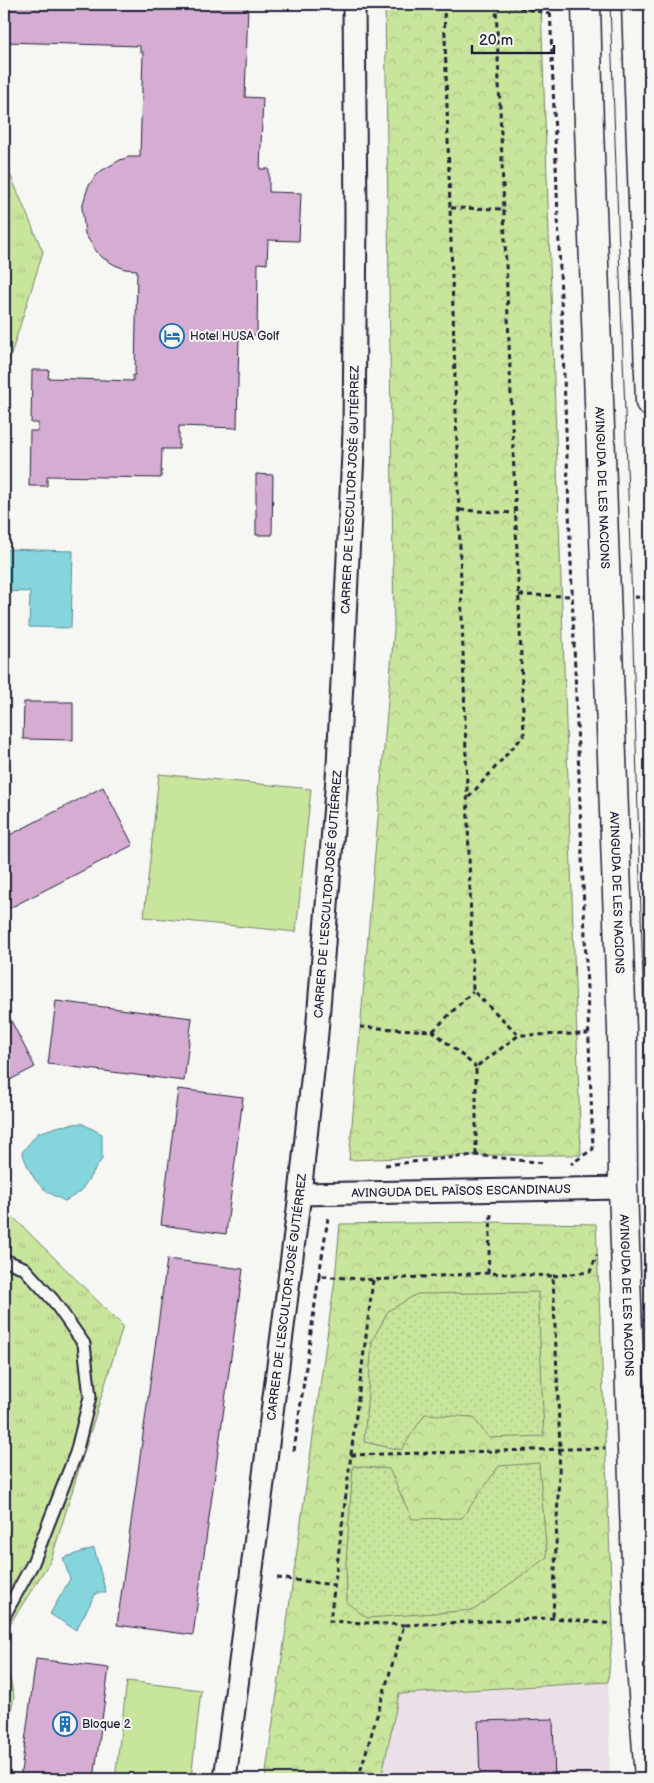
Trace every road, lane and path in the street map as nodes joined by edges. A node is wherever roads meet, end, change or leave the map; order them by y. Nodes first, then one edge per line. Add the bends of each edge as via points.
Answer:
1 (354, 4) edge
2 (444, 4) edge
3 (496, 4) edge
4 (502, 4) edge
5 (550, 4) edge
6 (586, 4) edge
7 (636, 4) edge
8 (550, 14) junction
9 (644, 43) edge
10 (451, 208) junction
11 (504, 209) junction
12 (650, 402) edge
13 (460, 510) junction
14 (515, 513) junction
15 (468, 798) junction
16 (473, 991) junction
17 (360, 1027) dead end
18 (433, 1030) junction
19 (588, 1034) junction
20 (519, 1035) junction
21 (476, 1067) junction
22 (476, 1155) junction
23 (550, 1164) dead end
24 (378, 1166) dead end
25 (569, 1166) dead end
26 (623, 1188) junction
27 (300, 1194) junction
28 (491, 1211) dead end
29 (329, 1212) dead end
30 (597, 1254) dead end
31 (4, 1260) edge
32 (488, 1273) junction
33 (319, 1276) junction
34 (553, 1276) junction
35 (373, 1280) junction
36 (606, 1448) dead end
37 (560, 1449) junction
38 (294, 1451) dead end
39 (351, 1455) junction
40 (335, 1585) junction
41 (276, 1587) dead end
42 (4, 1616) edge
43 (553, 1618) junction
44 (638, 1624) junction
45 (404, 1625) junction
46 (225, 1779) edge
47 (358, 1779) edge
48 (649, 1779) edge

1 - 27 street, CARRER DE L'ESCULTOR JOSÉ GUTIÉRREZ via 353,442 338,766 317,1033
2 - 10 path
3 - 11 path
4 - 8 path
5 - 8 path
6 - 26 main road, AVINGUDA DE LES NACIONS via 622,1030
7 - 9 main road
8 - 19 path
9 - 12 main road
10 - 11 path
10 - 13 path
11 - 14 path
13 - 14 path
13 - 15 path
14 - 15 path via 524,735
15 - 16 path
16 - 18 path
16 - 20 path
17 - 18 path
18 - 21 path
19 - 20 path
19 - 25 path via 593,1148
20 - 21 path
21 - 22 path
22 - 23 path
22 - 24 path
26 - 27 street, AVINGUDA DEL PAÏSOS ESCANDINAUS
26 - 44 main road, AVINGUDA DE LES NACIONS
27 - 46 street, CARRER DE L'ESCULTOR JOSÉ GUTIÉRREZ
28 - 32 path
29 - 33 path
30 - 34 path via 590,1272
31 - 42 lane via 24,1268 53,1300 84,1344 90,1397 76,1453 37,1555
32 - 34 path
32 - 35 path
33 - 35 path
33 - 38 path
34 - 37 path
35 - 39 path
36 - 37 path
37 - 39 path
37 - 43 path
39 - 40 path
40 - 41 path via 277,1578
40 - 45 path via 330,1622
43 - 44 path
43 - 45 path
44 - 48 main road, AVINGUDA DE LES NACIONS
45 - 47 path

